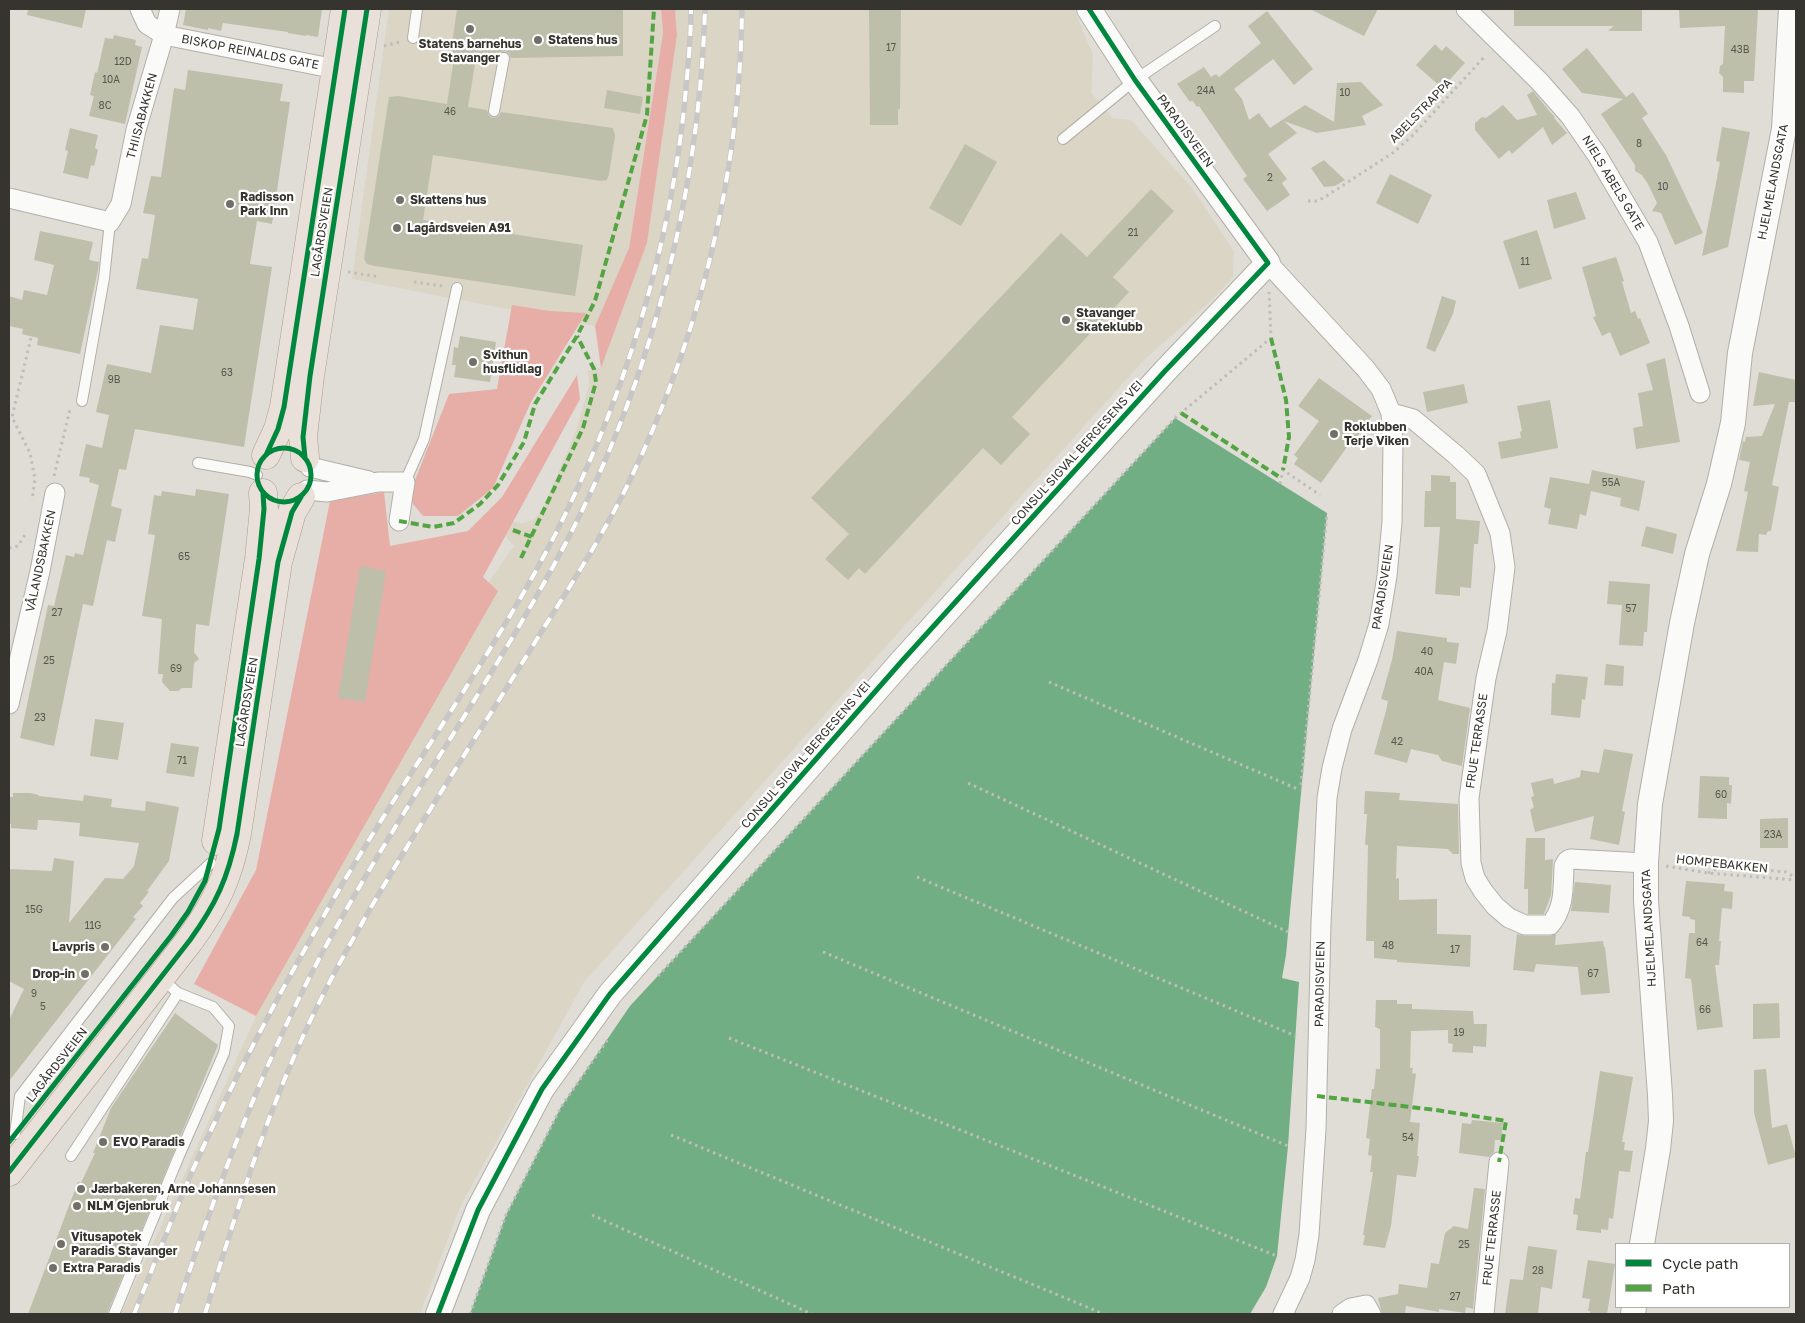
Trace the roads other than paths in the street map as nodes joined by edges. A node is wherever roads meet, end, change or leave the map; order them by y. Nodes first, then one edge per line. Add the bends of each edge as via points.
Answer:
1 (140, 9) edge
2 (170, 9) edge
3 (345, 9) edge
4 (367, 9) edge
5 (417, 9) edge
6 (1090, 9) edge
7 (1466, 9) edge
8 (1792, 12) edge
9 (1215, 26) dead end
10 (164, 35) junction
11 (413, 38) road end
12 (504, 58) dead end
13 (336, 69) junction
14 (1136, 80) junction
15 (494, 111) dead end
16 (1063, 139) dead end
17 (9, 198) edge
18 (110, 222) junction
19 (1268, 263) junction
20 (458, 288) dead end
21 (1700, 393) dead end
22 (82, 401) dead end
23 (1391, 413) junction
24 (198, 464) dead end
25 (262, 474) junction
26 (306, 478) junction
27 (405, 482) junction
28 (55, 493) road end
29 (399, 521) dead end
30 (9, 704) edge
31 (1646, 863) junction
32 (169, 985) junction
33 (12, 1138) edge
34 (72, 1156) dead end
35 (1500, 1162) dead end
36 (9, 1172) edge
37 (1642, 1243) edge
38 (114, 1314) edge
39 (438, 1314) edge
40 (1283, 1314) edge
41 (1342, 1314) edge
42 (1371, 1314) edge
43 (1484, 1314) edge

1 - 10 street via 147,24
2 - 10 street, THIISABAKKEN
3 - 13 main road, LAGÅRDSVEIEN
4 - 26 main road, LAGÅRDSVEIEN via 310,376 303,437
5 - 11 lane
6 - 14 street, PARADISVEIEN
7 - 21 street, NIELS ABELS GATE via 1539,81 1598,155 1648,242
8 - 31 street, HJELMELANDSGATA via 1784,129 1740,353 1733,423 1719,484 1697,554 1682,623 1650,804
9 - 14 lane
10 - 13 street, BISKOP REINALDS GATE
10 - 18 street, THIISABAKKEN via 136,130 121,204
12 - 15 lane
13 - 25 main road, LAGÅRDSVEIEN via 284,407
14 - 16 lane
14 - 19 street, PARADISVEIEN
17 - 18 street
18 - 22 lane, THIISABAKKEN via 104,278
19 - 23 street, PARADISVEIEN via 1365,368 1381,389
19 - 39 street, CONSUL SIGVAL BERGESENS VEI via 1165,371 909,654 610,994 542,1089 478,1210
20 - 27 lane via 424,439
23 - 31 street, FRUE TERRASSE via 1413,419 1476,474 1500,533 1506,567 1469,798 1471,863 1475,878 1495,906 1509,918 1525,925 1550,925 1561,906 1564,866 1570,859
23 - 40 street, PARADISVEIEN via 1392,522 1387,576 1379,624 1342,729 1328,798 1309,1235 1300,1278
24 - 25 lane
25 - 26 main road via 274,500 283,502 293,501
25 - 26 main road via 274,450 287,448 296,451
25 - 33 main road, LAGÅRDSVEIEN via 264,509 259,559 219,829 211,863 198,896 171,936
26 - 27 street via 327,492 378,482
26 - 32 main road, LAGÅRDSVEIEN via 292,512 278,562 229,869 222,888
27 - 29 street
28 - 30 street, VÅLANDSBAKKEN
31 - 37 street, HJELMELANDSGATA via 1661,1121
32 - 34 lane
32 - 36 main road, LAGÅRDSVEIEN
32 - 38 lane via 213,1006 229,1026 224,1052
35 - 43 street, FRUE TERRASSE
41 - 42 street via 1366,1305

